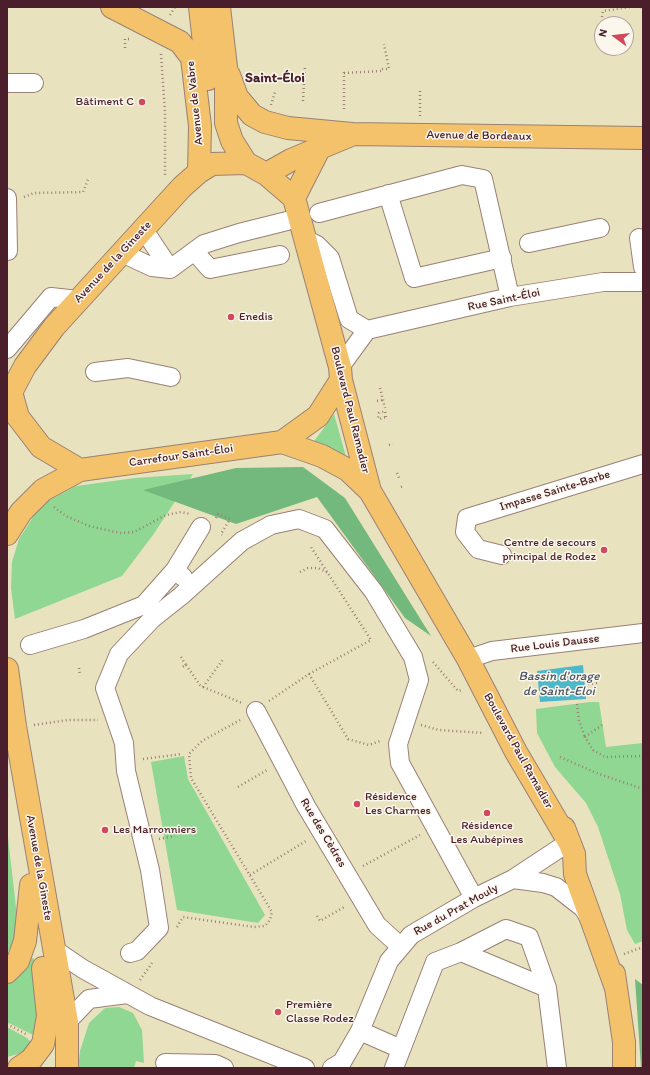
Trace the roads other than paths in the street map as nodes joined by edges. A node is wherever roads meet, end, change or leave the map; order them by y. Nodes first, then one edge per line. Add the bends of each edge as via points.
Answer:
1 (112, 7) edge
2 (200, 7) edge
3 (219, 7) edge
4 (226, 67) junction
5 (7, 82) edge
6 (34, 82) dead end
7 (352, 134) junction
8 (643, 138) edge
9 (319, 149) junction
10 (246, 163) junction
11 (206, 168) junction
12 (266, 174) junction
13 (388, 194) junction
14 (7, 198) edge
15 (294, 198) junction
16 (319, 213) dead end
17 (287, 221) dead end
18 (600, 228) dead end
19 (144, 230) junction
20 (640, 238) dead end
21 (305, 239) junction
22 (529, 243) dead end
23 (8, 251) edge
24 (195, 252) junction
25 (122, 253) junction
26 (280, 255) dead end
27 (502, 258) junction
28 (643, 267) edge
29 (170, 269) junction
30 (643, 282) edge
31 (510, 297) junction
32 (78, 300) junction
33 (349, 318) junction
34 (367, 330) junction
35 (354, 347) junction
36 (7, 349) edge
37 (95, 372) dead end
38 (341, 373) junction
39 (172, 377) dead end
40 (9, 396) edge
41 (282, 442) junction
42 (643, 464) edge
43 (80, 470) junction
44 (370, 491) junction
45 (210, 527) road end
46 (7, 534) edge
47 (502, 555) dead end
48 (175, 570) junction
49 (192, 586) junction
50 (124, 613) junction
51 (139, 633) junction
52 (643, 633) edge
53 (30, 645) dead end
54 (468, 659) junction
55 (7, 669) edge
56 (256, 711) road end
57 (7, 733) edge
58 (571, 848) junction
59 (513, 879) junction
60 (31, 885) junction
61 (474, 898) junction
62 (591, 920) junction
63 (401, 947) junction
64 (52, 948) junction
65 (461, 952) junction
66 (130, 953) dead end
67 (7, 972) edge
68 (547, 988) junction
69 (616, 988) junction
70 (132, 990) junction
71 (67, 1022) junction
72 (360, 1031) junction
73 (401, 1049) junction
74 (165, 1063) dead end
75 (19, 1068) edge
76 (67, 1068) edge
77 (224, 1068) edge
78 (305, 1068) edge
79 (332, 1068) edge
80 (394, 1068) edge
81 (557, 1068) edge
82 (624, 1068) edge

1 - 11 main road, Avenue de Vabre via 180,42 192,58
2 - 11 main road via 212,124
3 - 4 main road
4 - 7 main road via 237,97 252,115 265,122 288,128
4 - 10 main road via 226,123 232,141
5 - 6 street
7 - 8 main road, Avenue de Bordeaux
7 - 9 main road, Avenue de Bordeaux
9 - 12 main road
9 - 15 main road
10 - 11 main road
10 - 12 main road
11 - 19 main road, Avenue de la Gineste via 182,187
12 - 15 main road
13 - 16 street
13 - 27 street via 414,278
13 - 27 street via 462,175 483,179
14 - 23 street
15 - 21 main road, Boulevard Paul Ramadier
17 - 24 street via 204,244
18 - 22 street
19 - 25 main road, Avenue de la Gineste
19 - 29 street
20 - 28 street
21 - 33 street via 317,245 330,258
21 - 38 main road, Boulevard Paul Ramadier
24 - 26 street via 210,269
24 - 29 street
25 - 29 street via 152,267
25 - 32 main road, Avenue de la Gineste
27 - 31 street
30 - 31 street, Rue Saint-Éloi via 603,282
31 - 34 street, Rue Saint-Éloi
32 - 36 street via 51,296
32 - 40 main road, Avenue de la Gineste via 25,366
33 - 34 street
33 - 35 street
34 - 35 street
35 - 38 street
37 - 39 street via 128,368
38 - 41 main road, Carrefour Saint-Éloi via 318,416
38 - 44 main road, Boulevard Paul Ramadier
40 - 43 main road via 18,417 41,447
41 - 43 main road, Carrefour Saint-Éloi
41 - 44 main road, Carrefour Saint-Éloi via 322,456 348,470
42 - 47 street, Impasse Sainte-Barbe via 467,518 466,532 478,549
43 - 46 main road, Carrefour Saint-Éloi via 43,490 20,512
44 - 54 main road, Boulevard Paul Ramadier
45 - 48 street
48 - 49 street
48 - 50 street via 144,605
49 - 51 street
49 - 61 street via 242,541 263,529 299,519 325,529 374,592 410,651 419,680 398,744 400,763
50 - 51 street
50 - 53 street via 84,629
51 - 66 street via 119,654 105,688 124,743 126,771 150,870 159,928 137,951
52 - 54 street, Rue Louis Dausse via 492,651
54 - 58 main road, Boulevard Paul Ramadier via 516,752
55 - 64 main road, Avenue de la Gineste
56 - 63 street, Rue des Cèdres via 281,762 377,925
57 - 60 main road, Avenue de la Gineste
58 - 59 street, Rue du Prat Mouly
58 - 62 main road, Boulevard Paul Ramadier via 575,874
58 - 69 main road, Boulevard Paul Ramadier via 584,865 613,958
59 - 61 street, Rue du Prat Mouly
59 - 62 street, Rue du Prat Mouly via 556,887 583,908
60 - 67 main road, Avenue de la Gineste via 25,941 18,961
60 - 75 main road, Avenue de la Gineste via 48,1016 43,1044 31,1060
61 - 63 street, Rue du Prat Mouly via 411,935
62 - 69 main road, Boulevard Paul Ramadier
63 - 72 street, Rue du Prat Mouly via 389,961
64 - 70 street via 61,955
64 - 71 main road, Avenue de la Gineste
65 - 68 street
65 - 68 street via 506,929 529,937
65 - 73 street via 435,962
68 - 81 street
69 - 82 main road, Boulevard Paul Ramadier via 624,1042
70 - 71 street via 89,999
70 - 78 street via 162,1011
71 - 76 main road, Avenue de la Gineste
72 - 73 street
72 - 79 street, Rue du Prat Mouly via 342,1062
73 - 80 street
74 - 77 street via 216,1064

